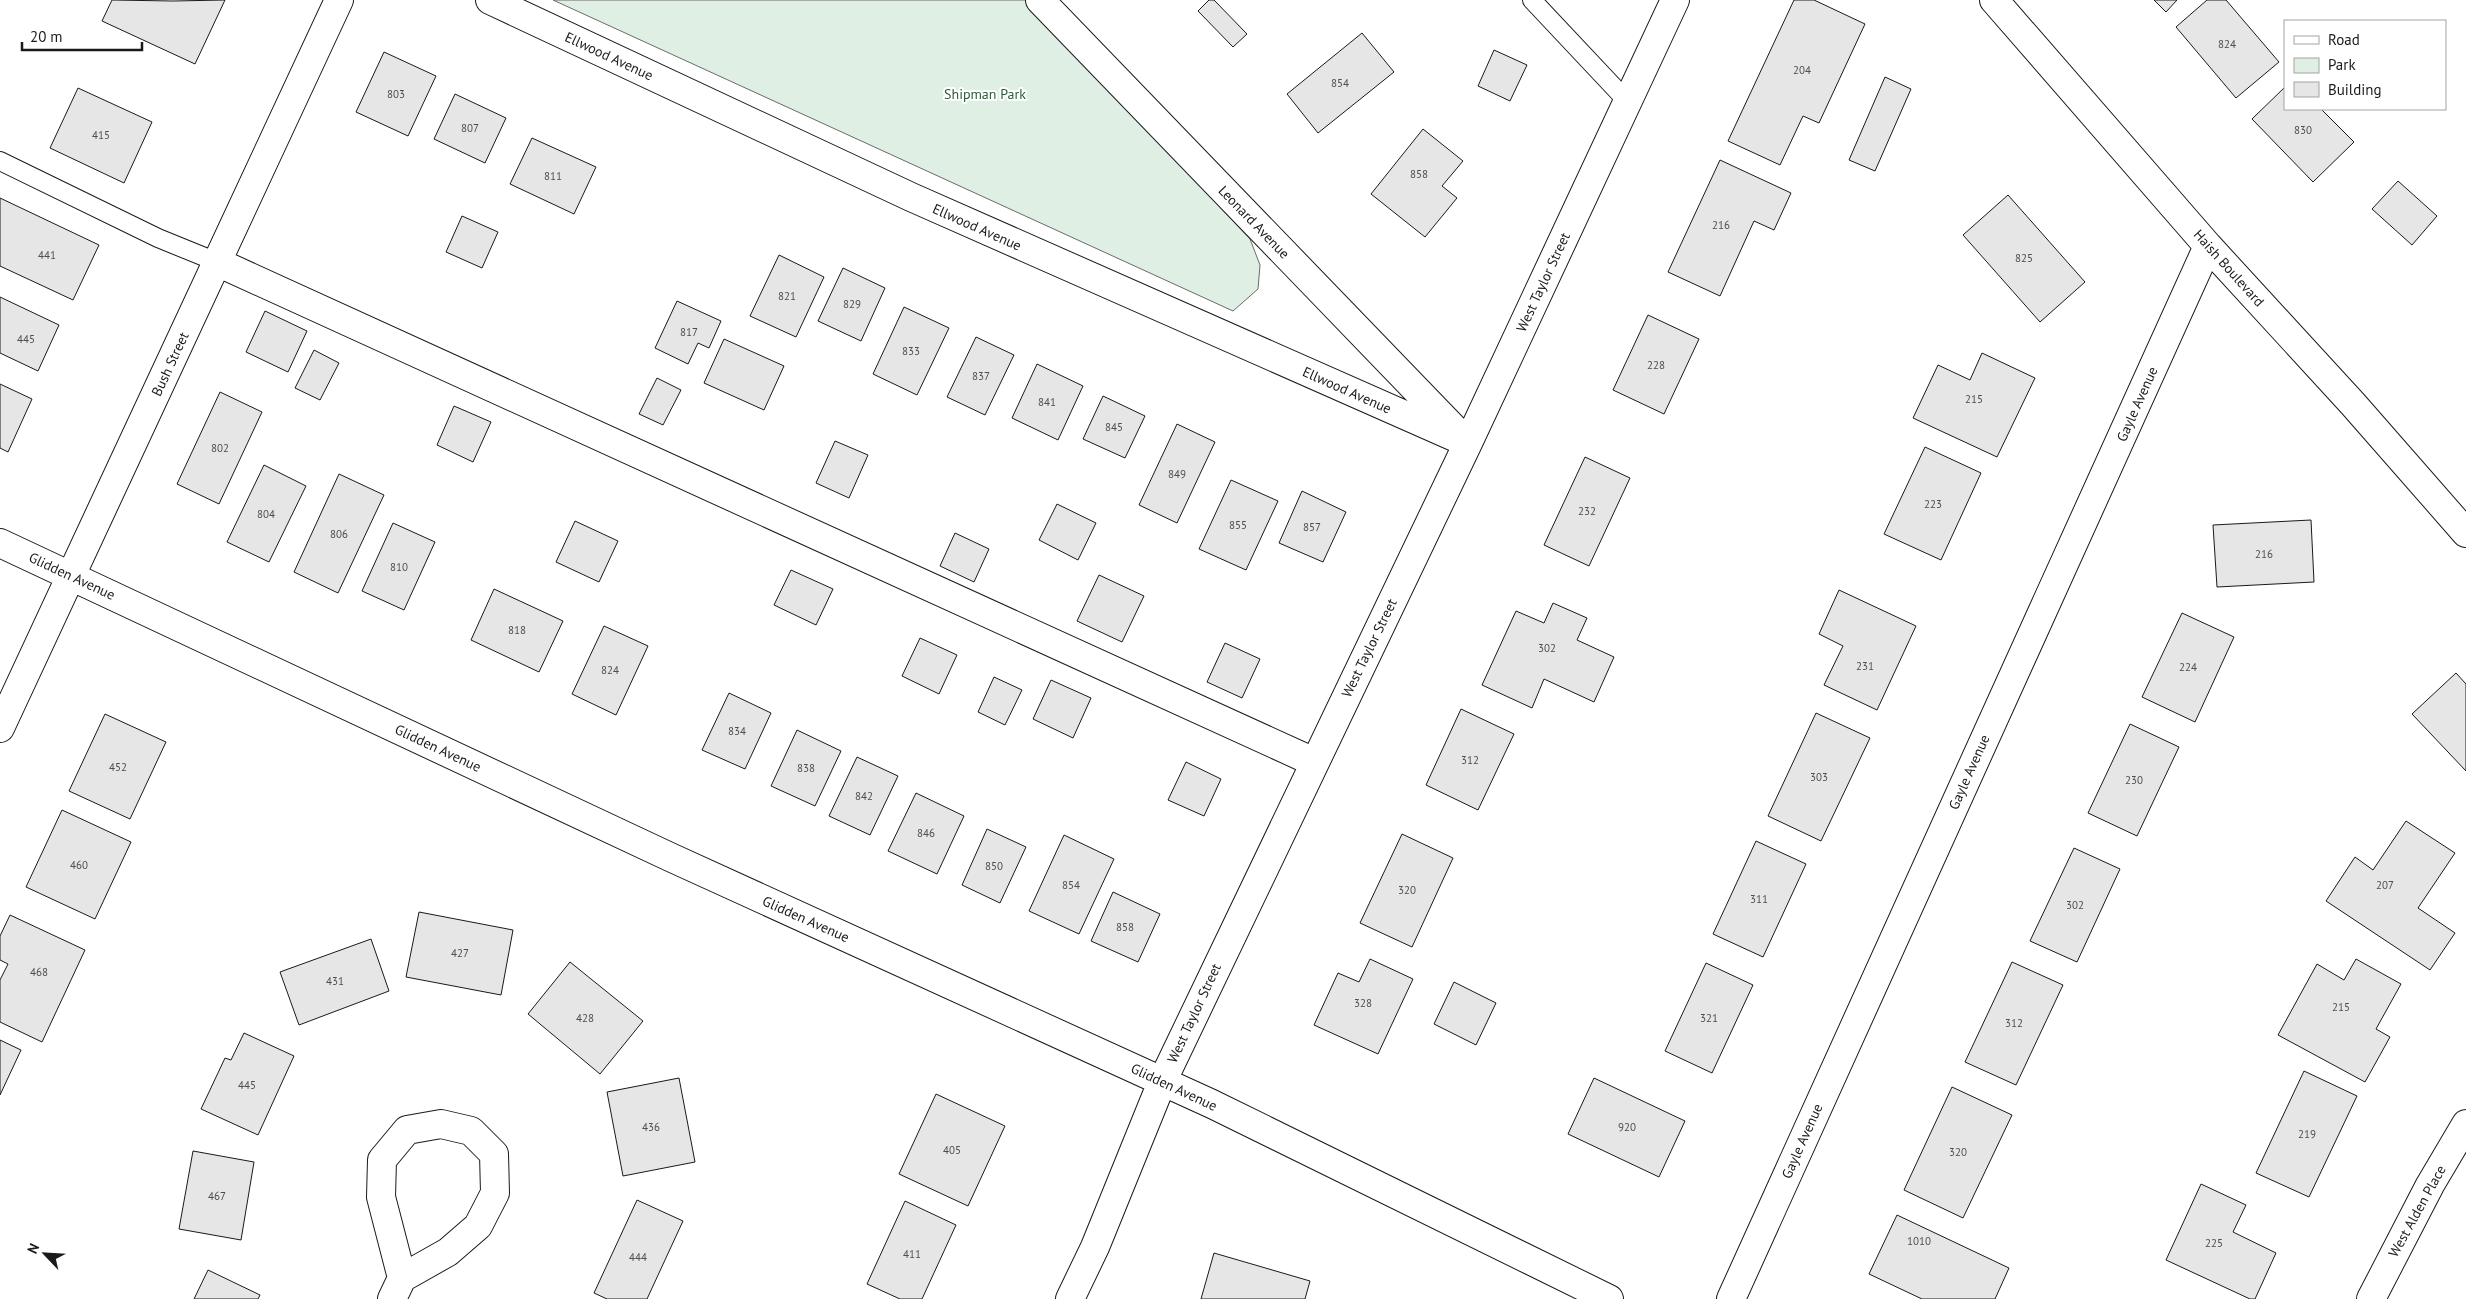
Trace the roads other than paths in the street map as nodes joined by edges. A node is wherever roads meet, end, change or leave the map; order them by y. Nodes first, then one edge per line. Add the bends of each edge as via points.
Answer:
1 (339, 0) edge
2 (490, 0) edge
3 (1040, 0) edge
4 (1532, 0) edge
5 (1675, 0) edge
6 (1994, 0) edge
7 (1627, 101) junction
8 (0, 160) edge
9 (2208, 246) junction
10 (218, 262) junction
11 (1468, 443) junction
12 (2466, 533) edge
13 (0, 543) edge
14 (72, 576) junction
15 (0, 728) edge
16 (1314, 762) junction
17 (1162, 1082) junction
18 (2466, 1124) edge
19 (397, 1289) edge
20 (1070, 1299) edge
21 (1610, 1299) edge
22 (1731, 1299) edge
23 (2370, 1299) edge

1 - 10 street, Bush Street
2 - 11 street, Ellwood Avenue via 911,197
3 - 11 street, Leonard Avenue
4 - 7 lane
5 - 7 street, West Taylor Street
6 - 9 street, Haish Boulevard
7 - 11 street, West Taylor Street
8 - 10 lane via 158,238
9 - 12 street, Haish Boulevard
9 - 22 street, Gayle Avenue
10 - 14 street, Bush Street
10 - 16 street
11 - 16 street, West Taylor Street
13 - 14 street, Glidden Avenue
14 - 15 street, Bush Street
14 - 17 street, Glidden Avenue via 670,857
16 - 17 street, West Taylor Street
17 - 20 street, West Taylor Street via 1095,1247
17 - 21 street, Glidden Avenue
18 - 23 street, West Alden Place
19 - 19 street via 478,1226 495,1193 494,1154 471,1131 441,1124 407,1130 382,1160 381,1197

